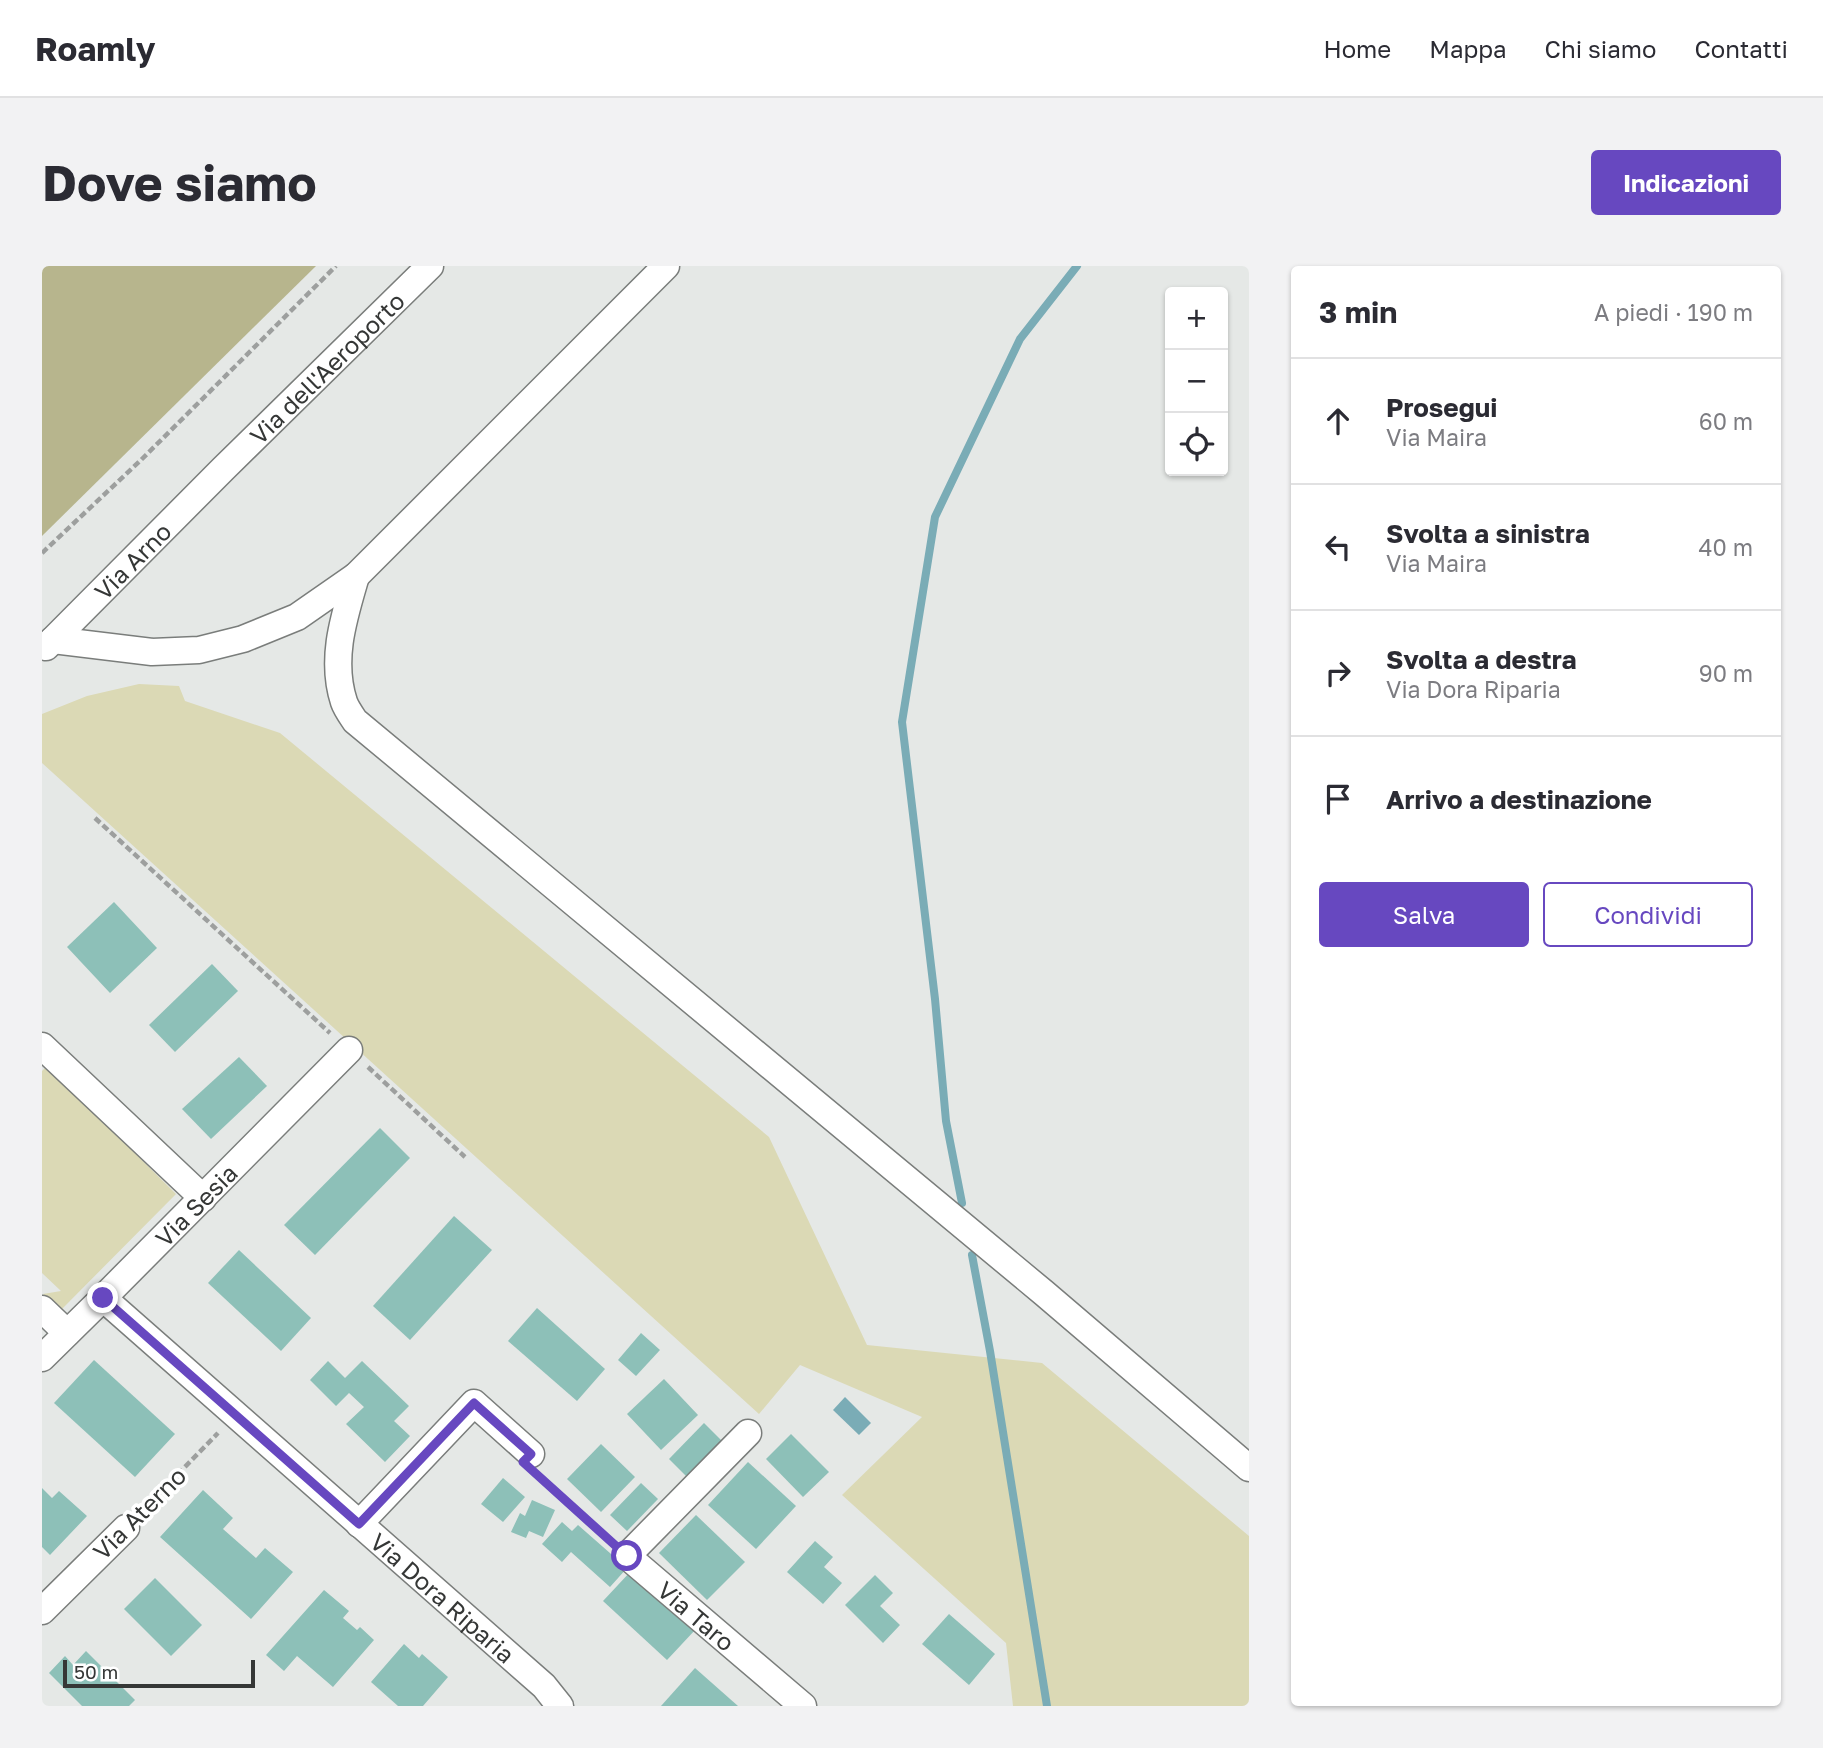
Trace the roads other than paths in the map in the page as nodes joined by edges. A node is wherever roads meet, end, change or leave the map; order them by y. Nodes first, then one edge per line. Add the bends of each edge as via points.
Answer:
1 (430, 266) edge
2 (666, 266) edge
3 (223, 469) joint
4 (356, 576) junction
5 (48, 645) edge
6 (42, 1046) edge
7 (349, 1050) road end
8 (202, 1198) junction
9 (103, 1298) junction
10 (42, 1309) edge
11 (67, 1333) junction
12 (42, 1358) edge
13 (748, 1433) dead end
14 (531, 1454) road end
15 (1249, 1468) edge
16 (359, 1524) junction
17 (126, 1528) road end
18 (42, 1611) edge
19 (560, 1706) edge
20 (803, 1706) edge

1 - 3 street, Via dell'Aeroporto
2 - 4 street
3 - 5 street, Via Arno
4 - 5 street via 297,617 243,639 199,650 152,652
4 - 15 street via 341,627 337,670 344,703 355,721
6 - 8 street
7 - 8 street, Via Sesia
8 - 9 street, Via Sesia
9 - 11 street, Via Sesia
9 - 16 street, Via Dora Riparia
10 - 11 street
11 - 12 street, Via Sesia
13 - 20 street, Via Taro via 627,1556
14 - 16 street via 474,1403
16 - 19 street, Via Dora Riparia via 544,1686
17 - 18 street, Via Aterno

